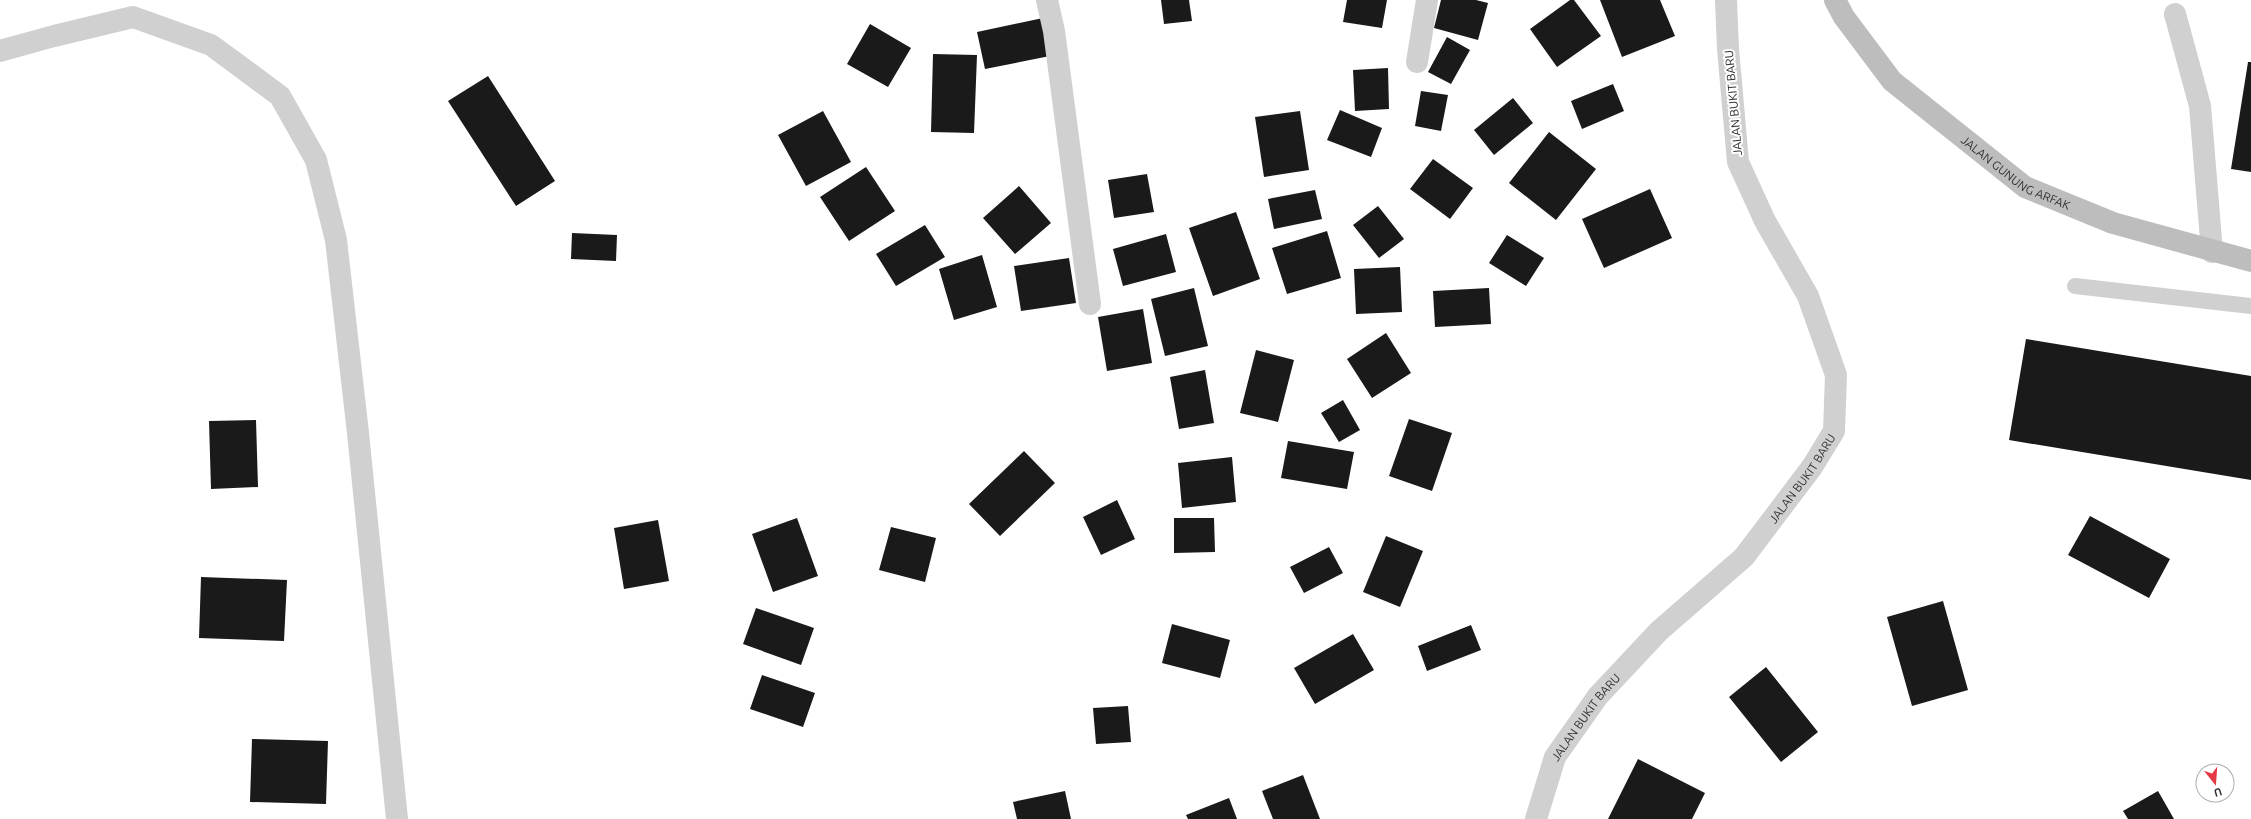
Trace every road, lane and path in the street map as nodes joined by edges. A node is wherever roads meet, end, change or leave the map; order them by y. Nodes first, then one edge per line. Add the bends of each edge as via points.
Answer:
1 (1047, 0) edge
2 (1427, 0) edge
3 (1726, 0) edge
4 (1835, 0) edge
5 (2175, 14) dead end
6 (0, 51) edge
7 (1417, 62) dead end
8 (2212, 252) junction
9 (2251, 261) edge
10 (2074, 286) dead end
11 (1090, 304) dead end
12 (2251, 306) edge
13 (397, 819) edge
14 (1536, 819) edge

1 - 11 street via 1054,31
2 - 7 street
3 - 14 street, JALAN BUKIT BARU via 1738,162 1765,221 1810,303 1836,375 1834,431 1812,467 1744,557 1659,631 1598,696 1555,757
4 - 8 street, JALAN GUNUNG ARFAK via 1844,17 1892,81 2025,187 2112,223
5 - 8 street via 2200,106
6 - 13 street via 133,17 211,45 280,96 316,160 336,240
8 - 9 street, JALAN GUNUNG ARFAK
10 - 12 lane

